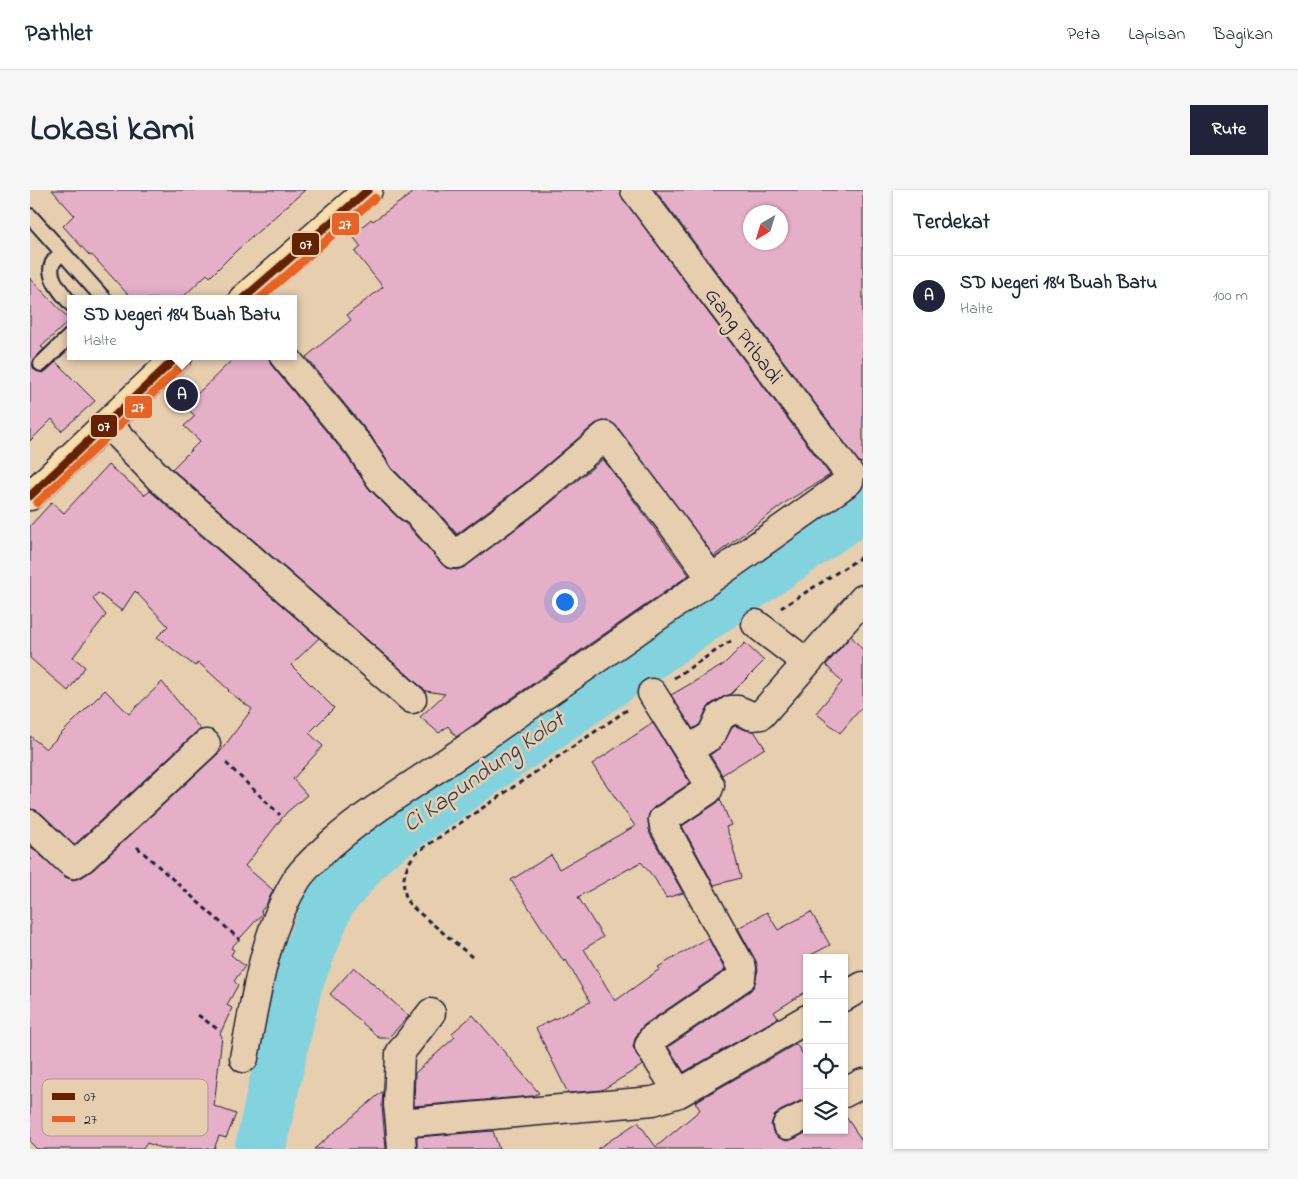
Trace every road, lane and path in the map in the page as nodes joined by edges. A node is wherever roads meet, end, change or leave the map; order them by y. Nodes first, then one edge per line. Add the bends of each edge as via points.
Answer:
1 (368, 190) edge
2 (635, 190) edge
3 (30, 216) edge
4 (62, 252) junction
5 (100, 295) edge
6 (248, 295) edge
7 (67, 299) edge
8 (67, 339) edge
9 (166, 360) edge
10 (287, 360) edge
11 (41, 364) dead end
12 (107, 423) junction
13 (30, 496) edge
14 (863, 556) edge
15 (711, 578) junction
16 (863, 599) edge
17 (756, 624) junction
18 (807, 663) junction
19 (652, 693) junction
20 (412, 699) dead end
21 (206, 744) joint
22 (688, 750) junction
23 (280, 815) dead end
24 (30, 824) edge
25 (116, 828) junction
26 (240, 941) dead end
27 (472, 957) dead end
28 (431, 1012) dead end
29 (198, 1015) dead end
30 (803, 1021) edge
31 (227, 1035) dead end
32 (244, 1058) dead end
33 (863, 1083) edge
34 (848, 1091) edge
35 (679, 1093) junction
36 (401, 1136) edge

1 - 6 main road
2 - 15 street, Gang Pribadi via 850,475 849,481
3 - 4 lane
4 - 5 lane
4 - 7 lane via 51,266 60,291
8 - 11 lane
9 - 12 main road
10 - 15 street via 359,446 380,478 419,514 454,554 512,514 606,436
12 - 13 main road
12 - 20 street via 166,484
14 - 17 path
15 - 32 street via 387,801 316,858 298,878 268,943
16 - 18 street
17 - 18 street
17 - 19 path
18 - 22 street via 761,714 752,716 731,710 720,717 709,737
19 - 22 street
19 - 27 path via 416,853 408,864 404,895 410,905
21 - 23 path
21 - 25 street
22 - 35 street via 710,788 663,820 664,826 742,968 741,978 652,1038 649,1046
24 - 25 street via 74,864
25 - 26 path
28 - 36 street via 400,1053 398,1105
29 - 31 path
30 - 35 street
33 - 34 street
35 - 36 street via 653,1101

